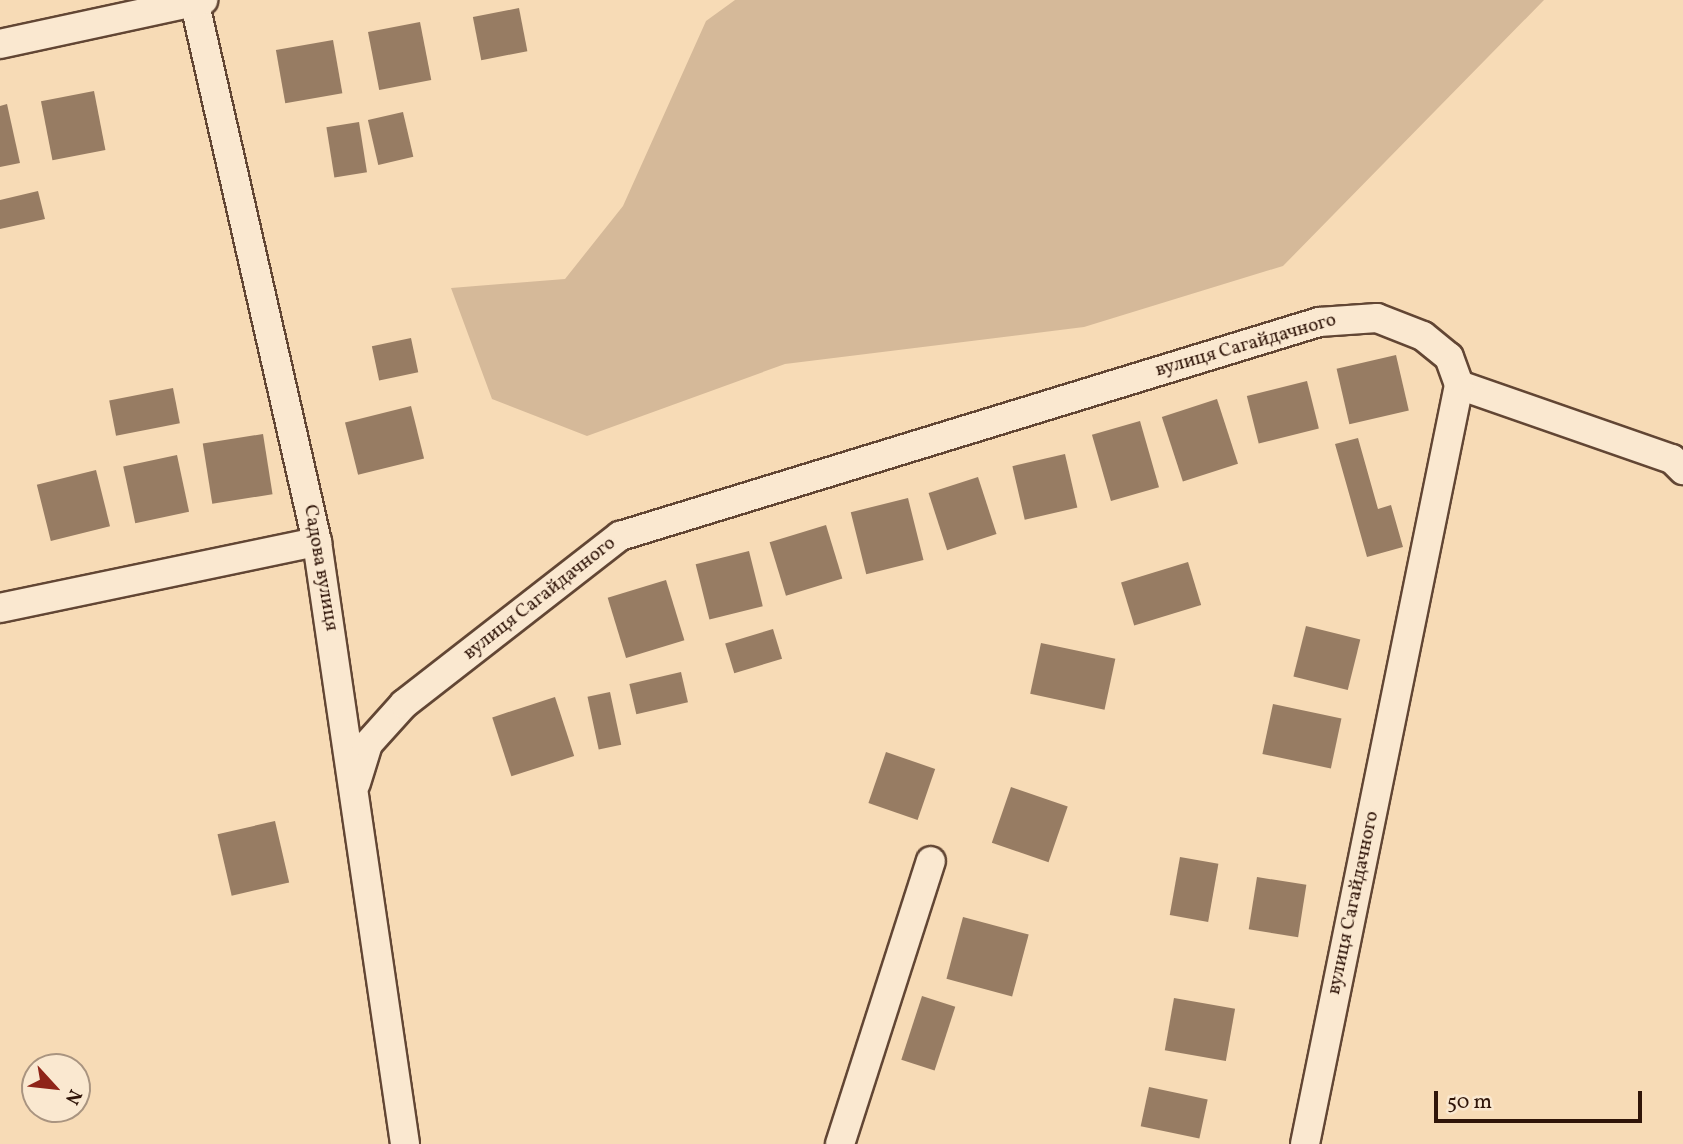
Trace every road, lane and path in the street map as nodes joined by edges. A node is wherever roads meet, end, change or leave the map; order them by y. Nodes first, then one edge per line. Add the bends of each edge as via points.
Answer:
1 (197, 1) edge
2 (0, 44) edge
3 (1459, 385) junction
4 (1683, 470) edge
5 (317, 542) junction
6 (0, 608) edge
7 (356, 783) junction
8 (931, 861) dead end
9 (405, 1144) edge
10 (840, 1144) edge
11 (1305, 1144) edge

1 - 2 street
1 - 5 street, Садова вулиця
3 - 4 street via 1672,459
3 - 7 street, вулиця Сагайдачного via 1449,357 1423,336 1377,318 1319,322 620,536 404,704 368,744
3 - 11 street, вулиця Сагайдачного
5 - 6 street
5 - 7 street, Садова вулиця
7 - 9 street, Садова вулиця
8 - 10 street

